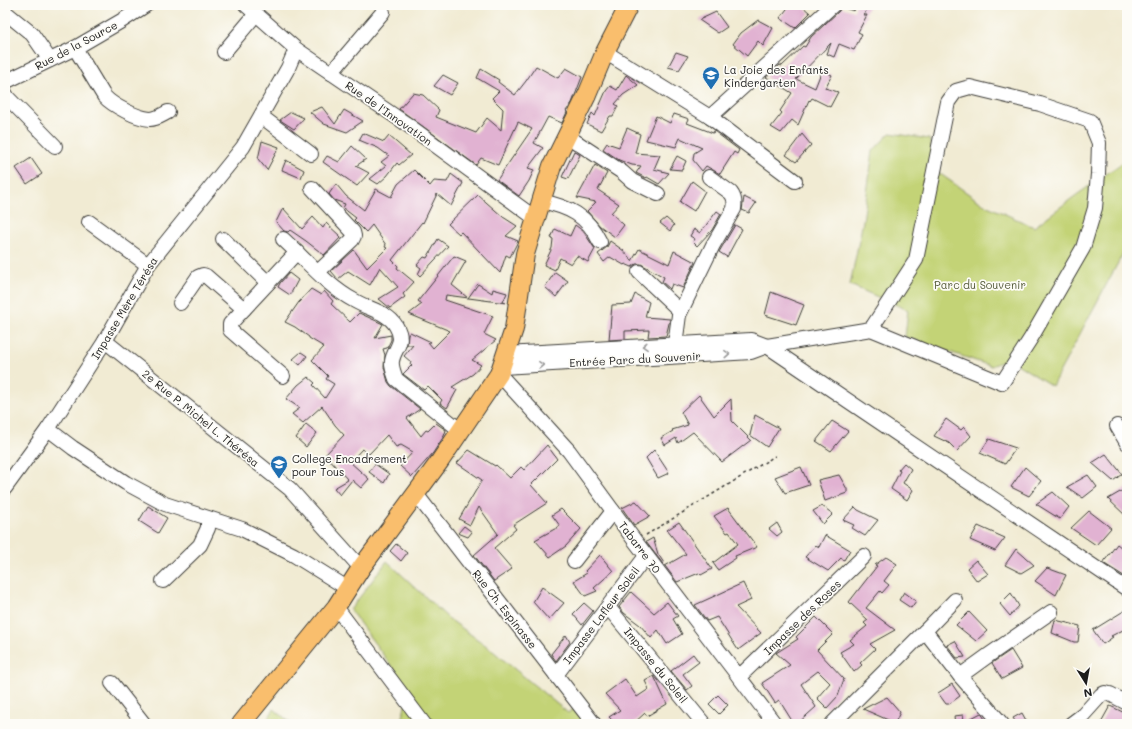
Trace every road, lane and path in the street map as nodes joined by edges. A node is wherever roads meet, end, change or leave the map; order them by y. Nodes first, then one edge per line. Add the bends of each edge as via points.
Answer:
1 (146, 5) edge
2 (833, 5) edge
3 (625, 6) edge
4 (251, 9) edge
5 (5, 12) edge
6 (383, 12) dead end
7 (76, 48) junction
8 (296, 49) junction
9 (224, 52) dead end
10 (605, 52) junction
11 (50, 60) junction
12 (331, 73) junction
13 (5, 82) edge
14 (5, 93) edge
15 (168, 112) dead end
16 (261, 116) junction
17 (710, 117) junction
18 (567, 136) junction
19 (55, 146) dead end
20 (311, 154) dead end
21 (709, 177) dead end
22 (795, 181) dead end
23 (312, 188) dead end
24 (658, 194) dead end
25 (541, 201) junction
26 (535, 218) junction
27 (90, 222) dead end
28 (223, 239) dead end
29 (283, 239) dead end
30 (600, 242) dead end
31 (297, 252) junction
32 (148, 265) junction
33 (318, 272) junction
34 (639, 272) dead end
35 (268, 283) junction
36 (180, 303) dead end
37 (244, 309) junction
38 (680, 311) junction
39 (871, 329) junction
40 (105, 340) junction
41 (675, 345) junction
42 (767, 346) junction
43 (502, 365) junction
44 (282, 376) dead end
45 (1117, 426) dead end
46 (48, 429) junction
47 (461, 430) junction
48 (1127, 443) edge
49 (775, 456) dead end
50 (5, 488) edge
51 (416, 494) junction
52 (613, 511) junction
53 (208, 519) junction
54 (635, 541) junction
55 (646, 556) junction
56 (864, 556) dead end
57 (574, 561) dead end
58 (361, 568) junction
59 (164, 581) dead end
60 (347, 588) junction
61 (1127, 589) edge
62 (955, 600) dead end
63 (336, 607) junction
64 (608, 607) junction
65 (1051, 612) dead end
66 (925, 631) junction
67 (556, 675) junction
68 (960, 676) junction
69 (739, 677) junction
70 (112, 683) dead end
71 (1127, 703) edge
72 (144, 724) edge
73 (241, 724) edge
74 (424, 724) edge
75 (594, 724) edge
76 (704, 724) edge
77 (775, 724) edge
78 (832, 724) edge
79 (1002, 724) edge
80 (1071, 724) edge

1 - 7 street, Rue de la Source
2 - 17 street
3 - 10 main road
4 - 8 street, Rue de l'Innovation
4 - 9 street
5 - 11 street via 32,34
6 - 12 street
7 - 11 street, Rue de la Source
7 - 15 street via 104,96 117,107 150,119
8 - 12 street, Rue de l'Innovation
8 - 16 street, Impasse Mère Térésa
10 - 17 street
10 - 18 main road
11 - 13 street, Rue de la Source
12 - 26 street, Rue de l'Innovation via 405,123
14 - 19 street
16 - 20 street
16 - 32 street, Impasse Mère Térésa via 243,147
17 - 22 street
18 - 24 street via 632,181
18 - 25 main road via 552,166
21 - 38 street via 732,193 734,209
23 - 33 street via 354,236
25 - 26 main road
25 - 30 street via 571,210 589,224
26 - 43 main road via 524,254 514,329
27 - 32 street
28 - 35 street
29 - 31 street
31 - 33 street
31 - 35 street
32 - 40 street, Impasse Mère Térésa
33 - 47 street via 355,301 391,320 400,337 400,344 392,360 396,379
34 - 38 street
35 - 37 street
36 - 37 street via 198,277 203,275
37 - 44 street via 230,324 230,330
38 - 41 street
39 - 39 street via 1002,383 1083,248 1095,208 1098,174 1099,143 1090,121 1040,104 970,87 956,91 948,102 916,260
39 - 42 street, Entrée Parc du Souvenir
40 - 46 street, Impasse Mère Térésa
40 - 58 street, 2e Rue P. Michel L. Thérésa via 290,489
41 - 42 street, Entrée Parc du Souvenir via 751,340
41 -> 43 street, Entrée Parc du Souvenir
43 -> 42 street, Entrée Parc du Souvenir via 750,352
42 - 61 street
43 - 47 main road
43 - 52 street, Tabarre 70
45 - 48 street
46 - 50 street, Impasse Mère Térésa
46 - 53 street via 126,483 165,504
47 - 51 main road
49 - 54 path
51 - 58 main road
51 - 67 street, Rue Ch. Espinasse
52 - 54 street, Tabarre 70
52 - 57 street
53 - 59 street via 208,528 200,545
53 - 60 street via 242,529 294,555
54 - 55 street, Tabarre 70
55 - 64 street, Impasse Lafleur Soleil
55 - 69 street, Tabarre 70
56 - 69 street, Impasse des Roses
58 - 60 main road
60 - 63 main road
62 - 66 street
63 - 73 main road
63 - 74 street
64 - 67 street, Impasse Lafleur Soleil
64 - 76 street, Impasse du Soleil
65 - 68 street
66 - 68 street
66 - 78 street
67 - 75 street, Rue Ch. Espinasse
68 - 79 street
69 - 77 street, Tabarre 70
70 - 72 street
71 - 80 street via 1105,693

